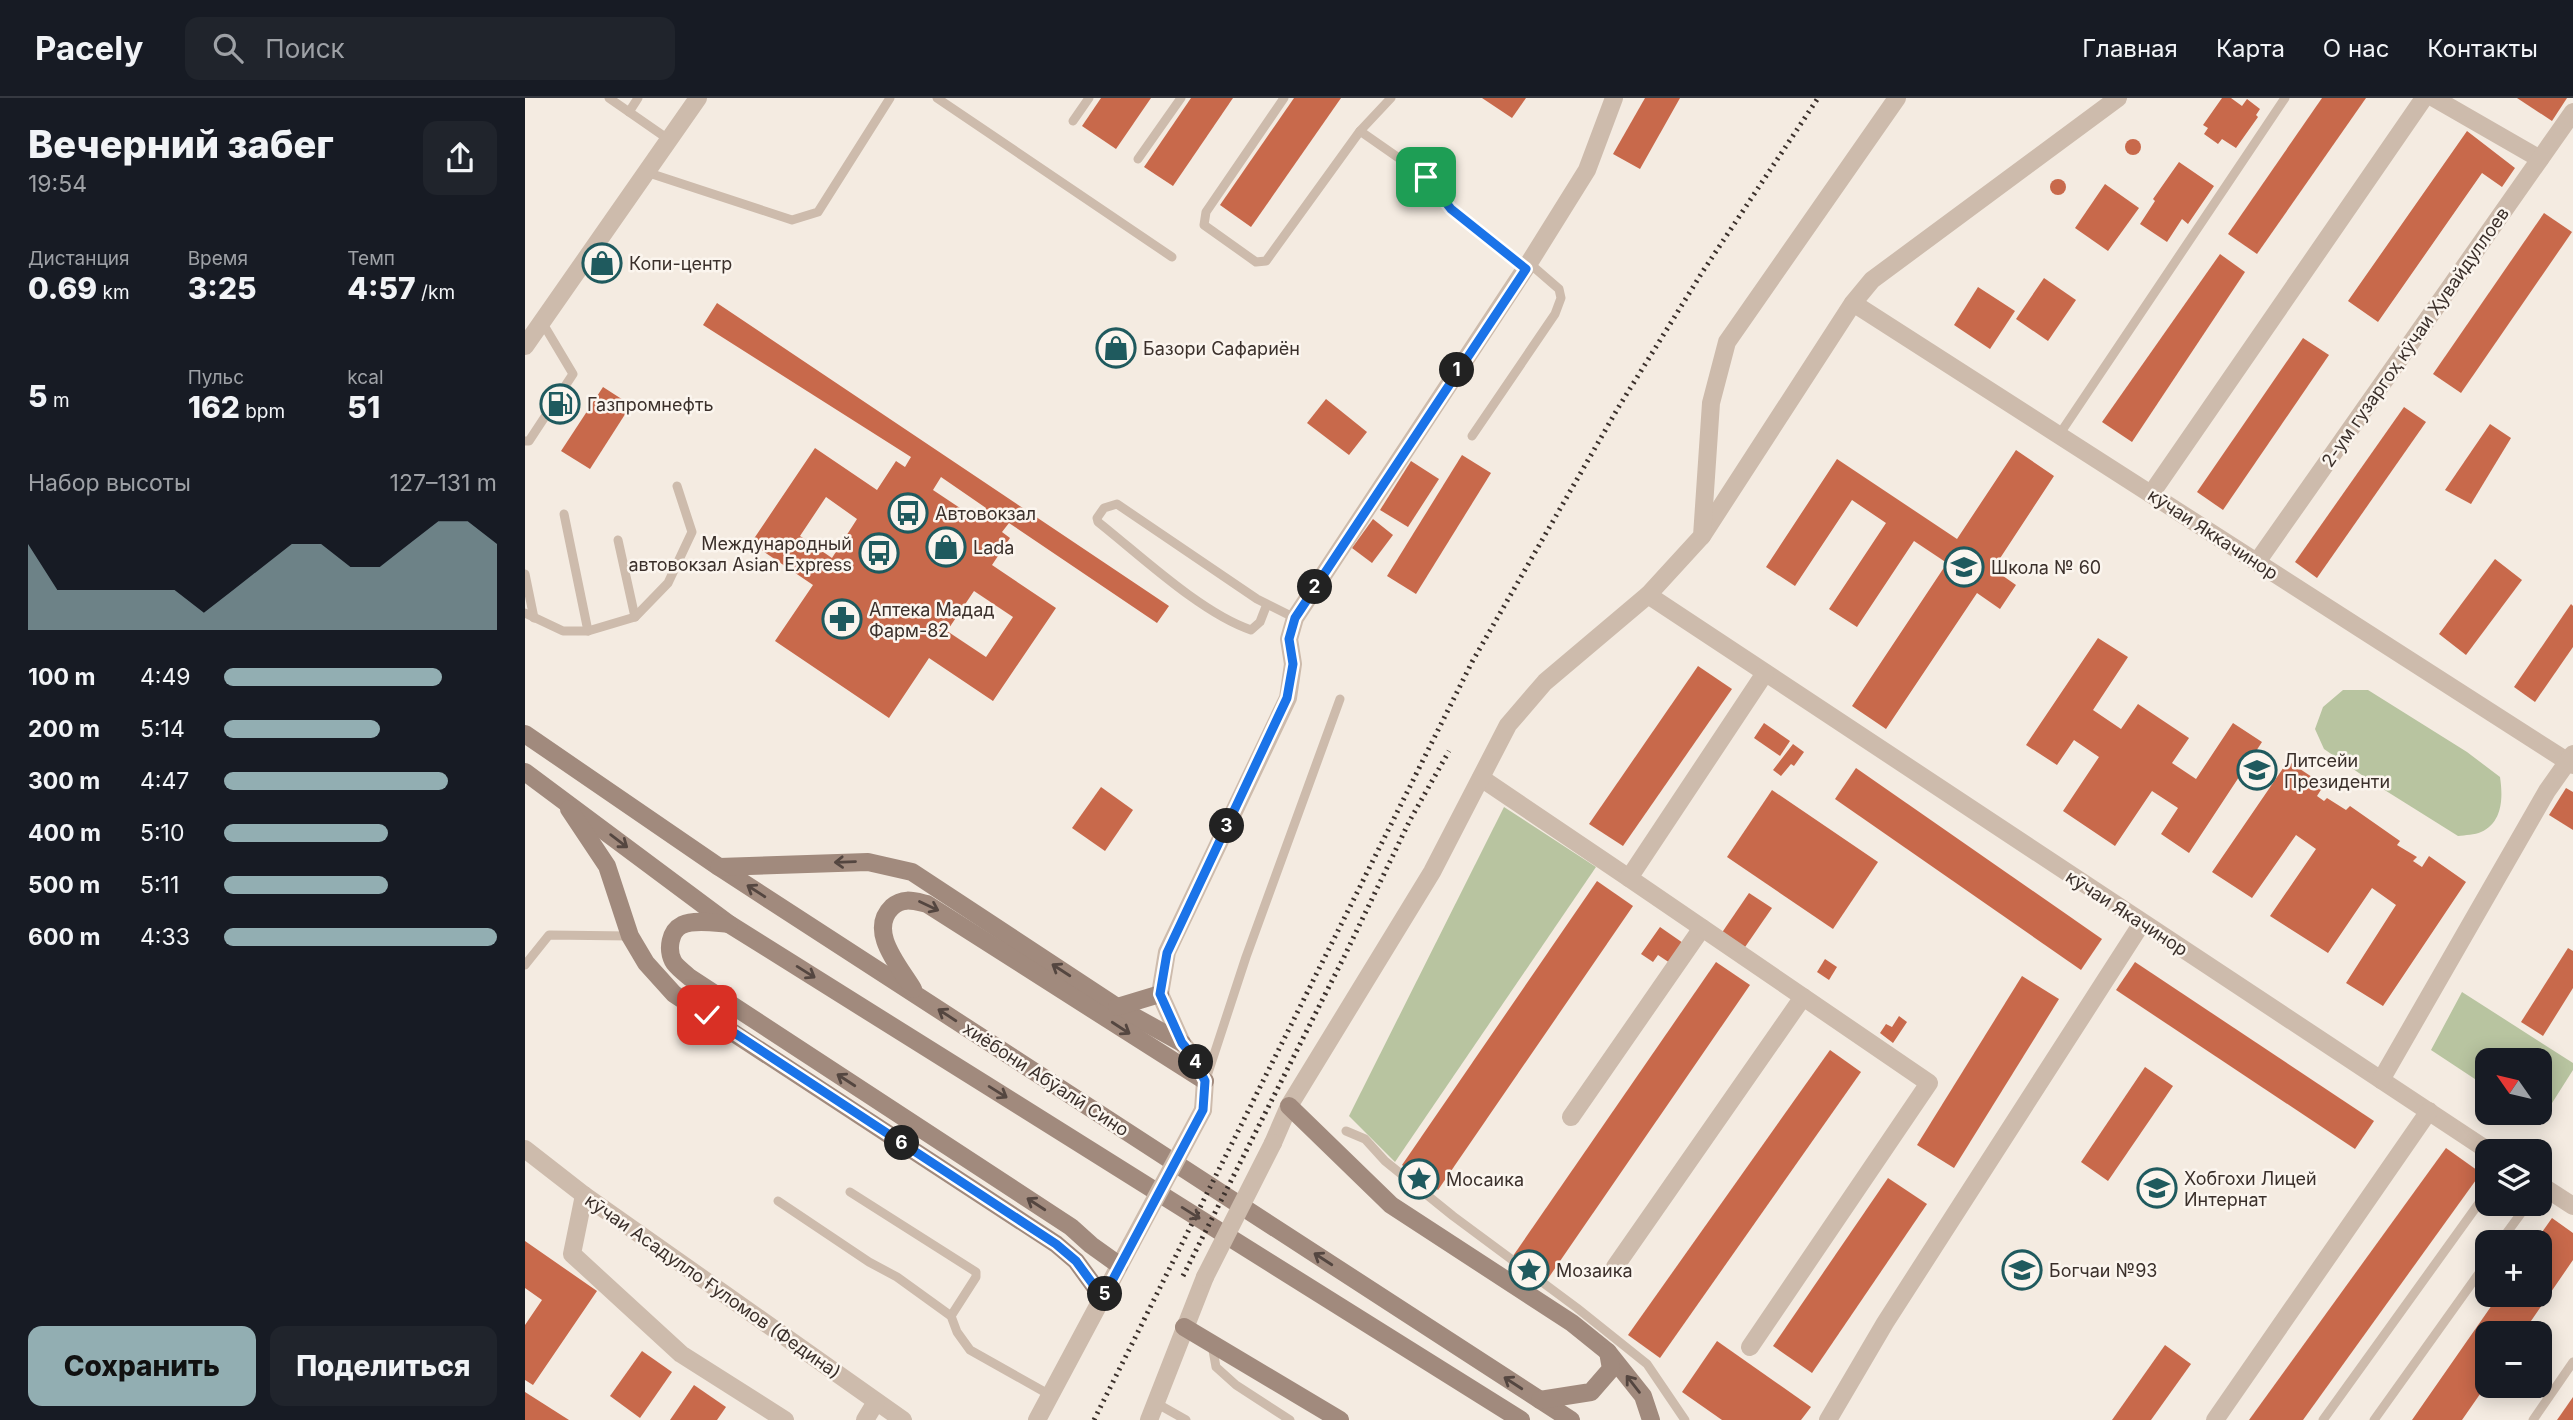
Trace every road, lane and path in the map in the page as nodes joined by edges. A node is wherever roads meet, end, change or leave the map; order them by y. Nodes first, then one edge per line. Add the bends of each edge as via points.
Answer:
1 (609, 98) edge
2 (638, 98) edge
3 (698, 98) edge
4 (890, 98) edge
5 (937, 98) edge
6 (1089, 98) edge
7 (1181, 98) edge
8 (1284, 98) edge
9 (1391, 98) edge
10 (1614, 98) edge
11 (1897, 98) edge
12 (2118, 98) edge
13 (2285, 98) edge
14 (2424, 98) edge
15 (2434, 98) edge
16 (629, 112) junction
17 (2573, 112) edge
18 (1073, 121) dead end
19 (1360, 131) junction
20 (668, 139) junction
21 (1137, 159) dead end
22 (2540, 159) junction
23 (646, 172) junction
24 (1173, 257) dead end
25 (1528, 266) junction
26 (1853, 303) junction
27 (542, 321) junction
28 (525, 346) edge
29 (2059, 435) junction
30 (1472, 436) dead end
31 (525, 441) edge
32 (677, 486) dead end
33 (2151, 494) junction
34 (564, 514) dead end
35 (1702, 536) junction
36 (618, 540) dead end
37 (2256, 562) junction
38 (525, 574) edge
39 (1649, 596) junction
40 (1267, 604) junction
41 (530, 615) edge
42 (635, 617) junction
43 (1295, 618) junction
44 (588, 631) junction
45 (1765, 673) junction
46 (1340, 699) dead end
47 (525, 734) edge
48 (2571, 760) edge
49 (525, 772) edge
50 (1481, 778) junction
51 (561, 798) junction
52 (719, 867) junction
53 (1629, 878) junction
54 (2142, 923) junction
55 (729, 924) junction
56 (1702, 928) junction
57 (630, 936) junction
58 (525, 965) edge
59 (1160, 994) junction
60 (917, 995) junction
61 (1803, 997) junction
62 (1117, 1007) junction
63 (1182, 1043) junction
64 (2381, 1080) junction
65 (1205, 1081) junction
66 (1289, 1106) junction
67 (2429, 1111) junction
68 (1571, 1117) dead end
69 (1346, 1131) dead end
70 (2475, 1142) edge
71 (525, 1149) edge
72 (850, 1192) dead end
73 (2552, 1192) edge
74 (584, 1195) junction
75 (778, 1201) dead end
76 (2573, 1206) edge
77 (2475, 1209) edge
78 (1119, 1265) junction
79 (1615, 1267) dead end
80 (2475, 1279) edge
81 (1103, 1298) junction
82 (951, 1316) junction
83 (1184, 1327) junction
84 (1211, 1343) junction
85 (1750, 1348) dead end
86 (1608, 1352) junction
87 (2573, 1362) edge
88 (1050, 1395) junction
89 (1540, 1400) junction
90 (1152, 1412) edge
91 (888, 1413) edge
92 (785, 1420) edge
93 (865, 1420) edge
94 (1037, 1420) edge
95 (1186, 1420) edge
96 (1290, 1420) edge
97 (1340, 1420) edge
98 (1521, 1420) edge
99 (1571, 1420) edge
100 (1651, 1420) edge
101 (1685, 1420) edge
102 (1828, 1420) edge
103 (2215, 1420) edge
104 (2323, 1420) edge
105 (2374, 1420) edge
106 (2533, 1420) edge

1 - 16 lane
2 - 16 lane
3 - 20 street
4 - 23 lane via 818,212 792,220
5 - 24 lane
6 - 18 lane
7 - 21 lane
8 - 19 lane via 1206,212 1204,225 1256,262 1266,261
9 - 19 lane
10 - 25 street via 1587,170
11 - 35 street via 1727,342 1711,403
12 - 26 street via 1872,280
13 - 29 lane
14 - 33 street
15 - 22 street
16 - 20 lane
17 - 22 street, 2-ум гузаргоҳ кӯчаи Ҳувайдуллоев
19 - 25 lane via 1426,177 1451,209
20 - 23 street
22 - 37 street, 2-ум гузаргоҳ кӯчаи Ҳувайдуллоев
23 - 27 street
25 - 30 lane via 1559,289 1561,298 1555,314
25 - 43 street
26 - 29 street, кӯчаи Яккачинор
26 - 35 street
27 - 28 street
27 - 31 lane via 573,374
29 - 33 street, кӯчаи Яккачинор
32 - 42 lane via 692,532 668,583
33 - 37 street, кӯчаи Яккачинор
34 - 44 lane
35 - 39 street
36 - 42 lane
37 - 48 street, кӯчаи Яккачинор
38 - 41 lane
39 - 45 street, кӯчаи Якачинор
39 - 50 street via 1545,682 1508,725
40 - 40 lane via 1117,504 1104,508 1097,518 1202,604 1236,625 1251,630
40 - 43 lane
41 - 44 lane via 563,631
42 - 44 lane
43 - 59 street via 1289,639 1293,664 1287,698 1167,953
45 - 53 street
45 - 54 street, кӯчаи Якачинор
46 - 65 lane
47 - 52 main road, хиёбони Абӯалӣ Сино
48 - 64 street via 2547,791
49 - 51 main road, хиёбони Абӯалӣ Сино
50 - 53 street
50 - 66 street via 1432,872
51 -> 55 main road, хиёбони Абӯалӣ Сино
51 - 57 main road via 607,866
60 -> 52 main road, хиёбони Абӯалӣ Сино
62 -> 52 main road via 912,872 868,862
53 - 56 street
54 - 64 street, кӯчаи Якачинор
54 - 102 street via 1885,1323
78 -> 55 main road via 1071,1227 689,977 673,961 669,946 683,925
55 -> 98 main road, хиёбони Абӯалӣ Сино
56 - 61 street
56 - 68 street
57 - 58 lane via 549,936
57 - 81 main road via 646,963 674,994 1056,1244 1076,1261
59 - 62 main road
59 - 63 street
60 -> 65 main road via 881,934 885,914 909,899 927,904
89 -> 60 main road, хиёбони Абӯалӣ Сино
61 - 79 street
61 - 85 street via 1929,1083
62 - 63 main road
63 - 65 street
64 - 67 street, кӯчаи Якачинор
65 - 78 street, bridge via 1203,1110
66 - 83 street, bridge
66 - 86 main road via 1391,1205 1572,1323
67 - 70 street, кӯчаи Якачинор
67 - 103 street
69 - 101 lane via 1365,1139 1414,1185 1647,1364
71 - 74 street, кӯчаи Асадулло Ғуломов (Федина)
72 - 82 lane via 976,1272
73 - 76 street
74 - 91 street, кӯчаи Асадулло Ғуломов (Федина)
74 - 92 street via 572,1254 681,1354
75 - 82 lane
77 - 104 lane
78 - 81 street
80 - 105 lane
81 - 88 street
82 - 88 lane via 970,1350
83 - 84 main road
83 - 90 street
84 - 96 lane via 1216,1367
84 - 97 main road
86 - 89 main road via 1611,1368 1591,1392
100 -> 86 main road via 1643,1396
87 - 106 lane
88 - 94 street
89 - 99 main road, хиёбони Абӯалӣ Сино
90 - 95 lane
91 - 93 street

